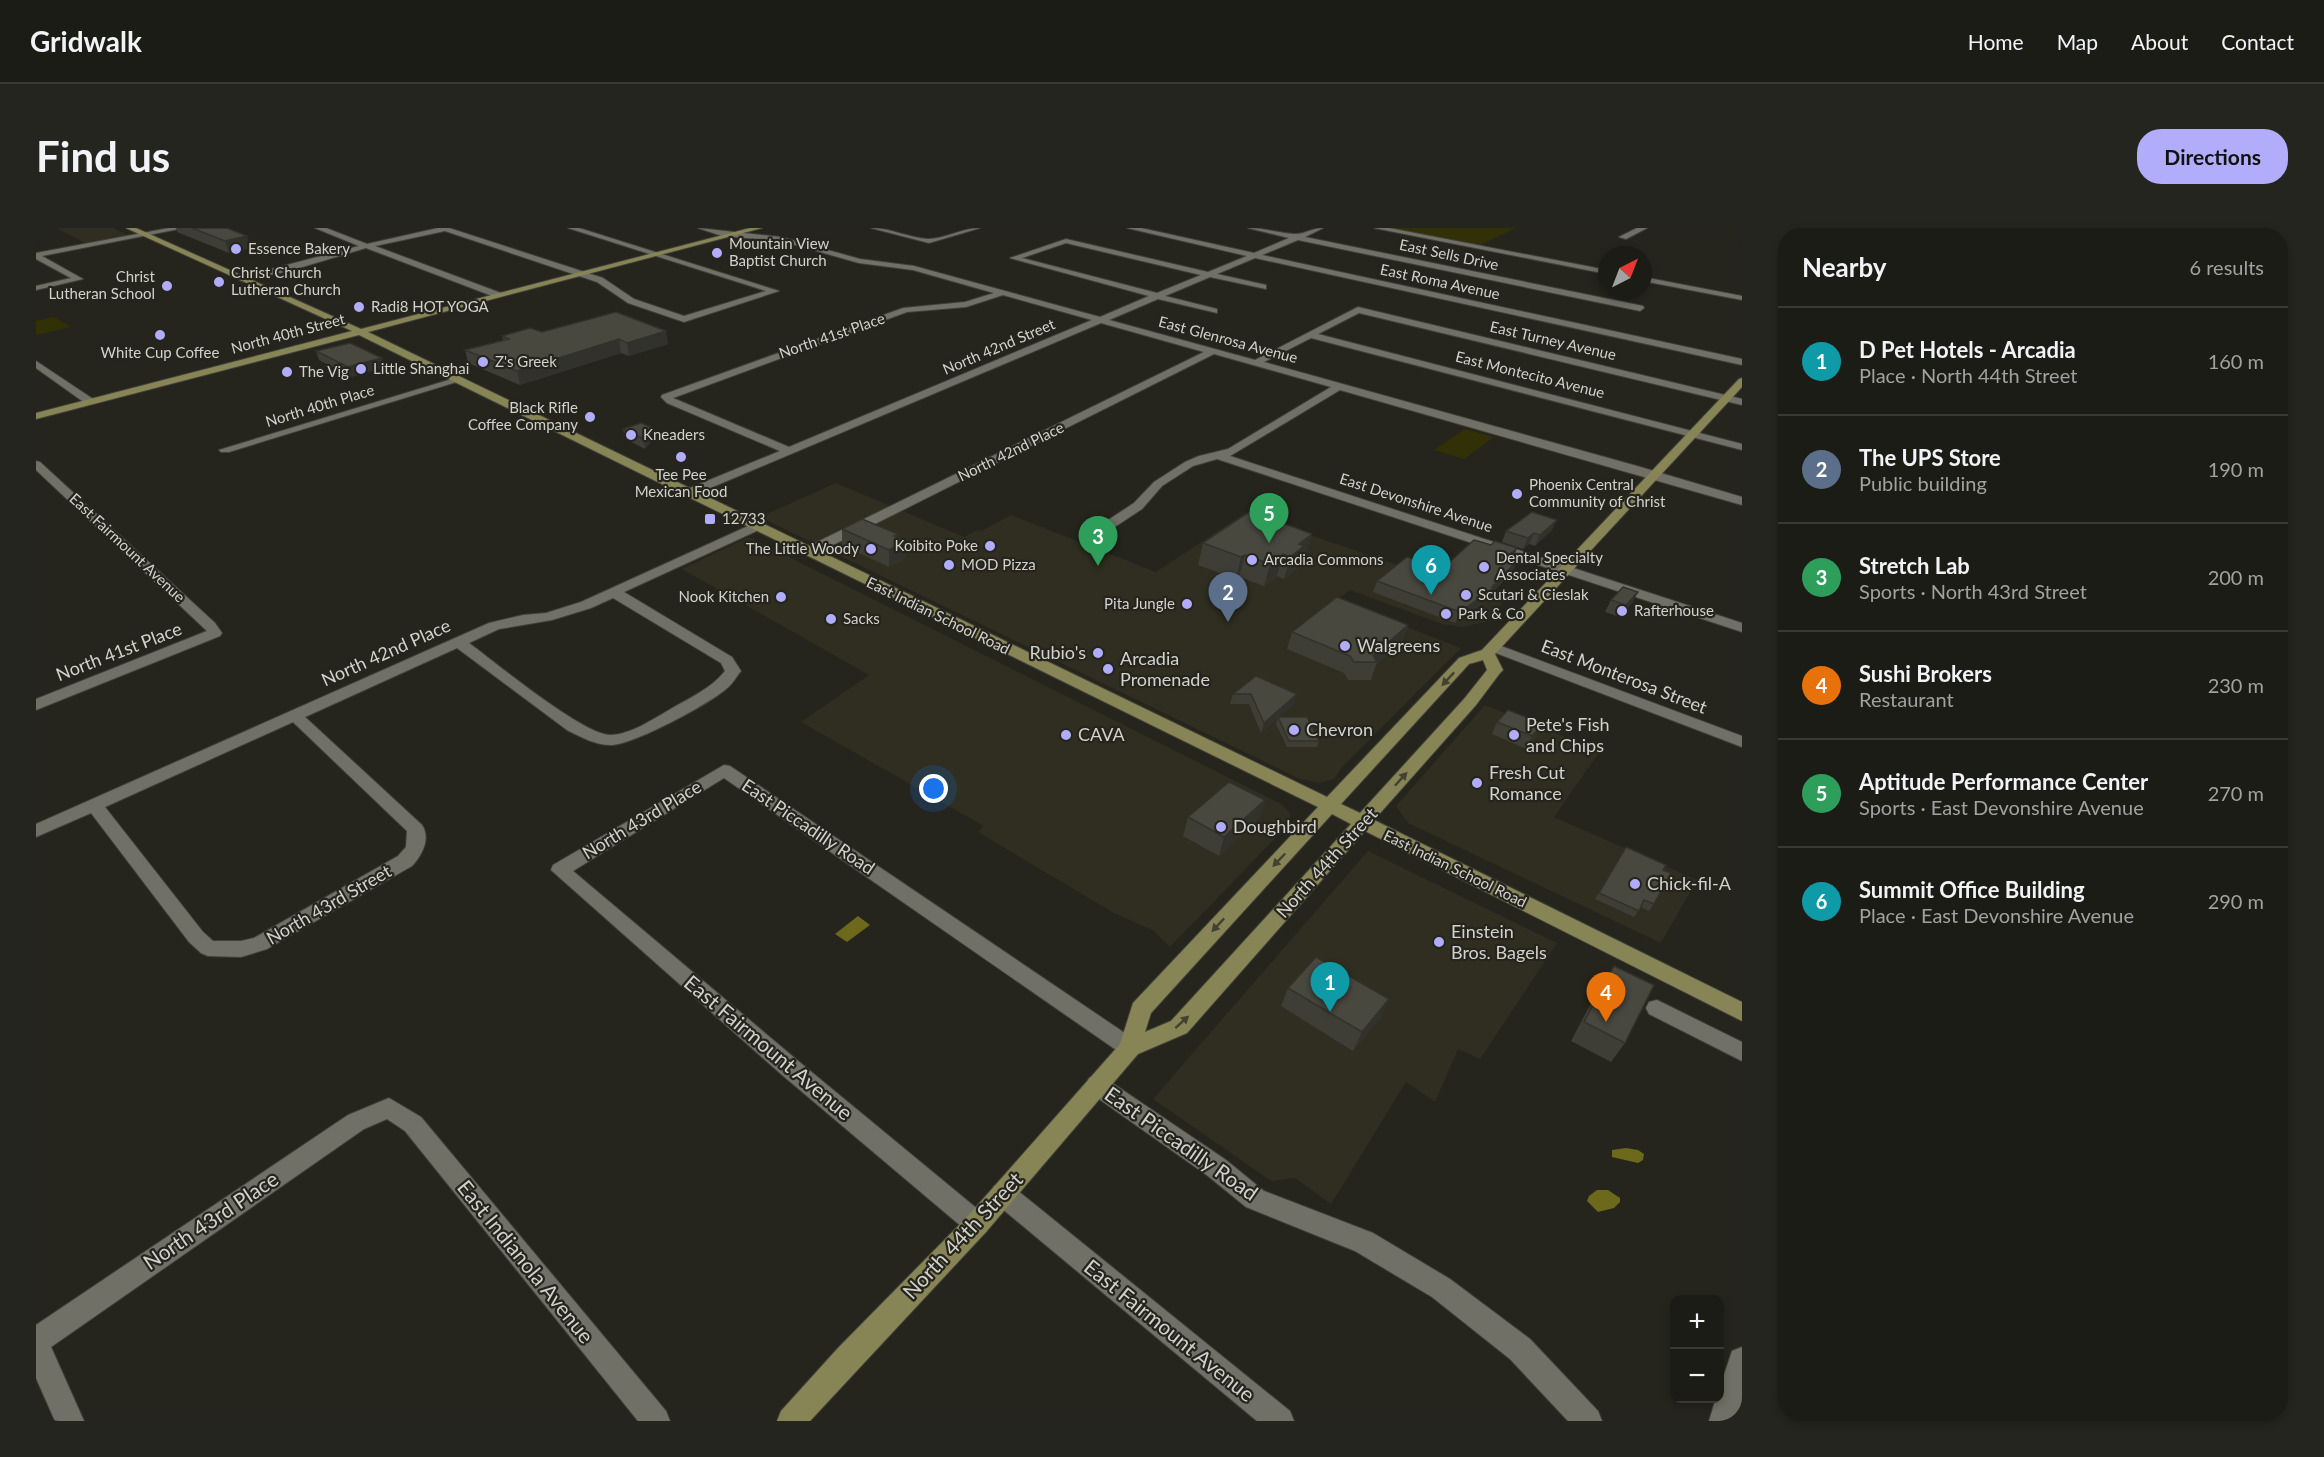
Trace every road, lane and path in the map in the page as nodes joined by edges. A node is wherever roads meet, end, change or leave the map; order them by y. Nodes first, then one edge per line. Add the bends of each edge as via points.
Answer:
1 (130, 228) edge
2 (180, 228) edge
3 (319, 228) edge
4 (444, 228) edge
5 (572, 228) edge
6 (702, 228) edge
7 (758, 228) edge
8 (875, 228) edge
9 (976, 228) edge
10 (1131, 228) edge
11 (1252, 228) edge
12 (1319, 228) edge
13 (1378, 228) edge
14 (1642, 228) edge
15 (145, 235) junction
16 (732, 235) junction
17 (1623, 237) dead end
18 (1298, 238) junction
19 (366, 246) junction
20 (659, 254) junction
21 (1256, 255) junction
22 (36, 256) edge
23 (1598, 270) edge
24 (580, 274) junction
25 (1211, 275) junction
26 (244, 279) junction
27 (1652, 281) edge
28 (1263, 287) dead end
29 (36, 288) edge
30 (637, 292) dead end
31 (1002, 293) junction
32 (498, 295) junction
33 (620, 295) junction
34 (1159, 296) junction
35 (1742, 298) edge
36 (1214, 311) dead end
37 (1637, 311) dead end
38 (1101, 321) junction
39 (1618, 327) dead end
40 (359, 331) junction
41 (1610, 334) junction
42 (1311, 335) junction
43 (1214, 351) junction
44 (1256, 363) junction
45 (1742, 363) edge
46 (36, 364) edge
47 (458, 380) junction
48 (1742, 381) edge
49 (1339, 386) junction
50 (1726, 397) junction
51 (89, 401) junction
52 (1742, 402) edge
53 (36, 416) edge
54 (1694, 434) junction
55 (1742, 447) edge
56 (225, 450) dead end
57 (790, 451) junction
58 (1217, 455) junction
59 (36, 464) edge
60 (1653, 475) junction
61 (689, 493) junction
62 (1742, 501) edge
63 (757, 526) junction
64 (1096, 533) dead end
65 (808, 552) junction
66 (1564, 570) junction
67 (614, 592) junction
68 (1742, 628) edge
69 (215, 633) joint
70 (458, 642) junction
71 (1490, 650) junction
72 (36, 705) edge
73 (294, 715) junction
74 (1742, 742) edge
75 (724, 770) joint
76 (94, 805) junction
77 (1329, 807) junction
78 (1363, 823) junction
79 (36, 831) edge
80 (560, 870) joint
81 (1657, 1008) dead end
82 (1742, 1012) edge
83 (1130, 1048) junction
84 (1742, 1052) edge
85 (1097, 1085) junction
86 (389, 1108) joint
87 (1003, 1194) junction
88 (977, 1224) junction
89 (36, 1341) edge
90 (36, 1346) edge
91 (1742, 1361) edge
92 (69, 1421) edge
93 (656, 1421) edge
94 (791, 1421) edge
95 (1280, 1421) edge
96 (1588, 1421) edge
97 (1723, 1421) edge

1 - 15 main road, East Indian School Road
2 - 15 street
3 - 19 street
4 - 19 street
4 - 24 street
5 - 20 street
6 - 16 street, East Glenrosa Avenue
7 - 16 main road, North 40th Street
8 - 9 street via 929,241
10 - 21 street, East Roma Avenue
11 - 18 street, East Sells Drive
12 - 18 street, North 42nd Street
13 - 23 street
14 - 17 street
15 - 22 street
15 - 26 main road, East Indian School Road
16 - 20 main road, North 40th Street
16 - 31 street, East Glenrosa Avenue via 782,239 859,261 914,268
18 - 21 street, North 42nd Street
18 - 37 street, East Sells Drive
19 - 26 street
19 - 32 street
20 - 24 main road, North 40th Street
20 - 33 street via 775,291 684,320
21 - 25 street, North 42nd Street
21 - 41 street, East Roma Avenue
22 - 29 street via 79,279
24 - 32 main road, North 40th Street
24 - 33 street via 606,283
25 - 28 street
25 - 34 street, North 42nd Street
25 - 34 street via 1066,241 1014,258
26 - 40 main road, East Indian School Road
27 - 35 street
30 - 33 street
31 - 38 street, East Glenrosa Avenue
31 - 57 street, North 41st Place via 966,304 906,310 666,397
32 - 40 main road, North 40th Street
34 - 36 street
34 - 38 street, North 42nd Street
38 - 43 street, East Glenrosa Avenue
38 - 57 street, North 42nd Street
39 - 41 street
40 - 47 main road, East Indian School Road
40 - 51 main road, North 40th Street
41 - 45 street, East Roma Avenue
42 - 44 street
42 - 50 street, East Turney Avenue via 1358,310
42 - 54 street, East Montecito Avenue
43 - 44 street, East Glenrosa Avenue
43 - 65 street, North 42nd Place
44 - 49 street, East Glenrosa Avenue
46 - 51 street
47 - 56 street, North 40th Place
47 - 61 main road, East Indian School Road
48 - 50 main road, North 44th Street
49 - 58 street via 1232,452
49 - 60 street, East Glenrosa Avenue
50 - 52 street, East Turney Avenue
50 - 54 main road, North 44th Street
51 - 53 main road, North 40th Street
54 - 55 street, East Montecito Avenue
54 - 60 main road, North 44th Street
57 - 61 street, North 42nd Street
58 - 64 street via 1189,465 1158,484 1138,506
58 - 66 street, East Devonshire Avenue
59 - 69 street, East Fairmount Avenue
60 - 62 street, East Glenrosa Avenue
60 - 66 main road, North 44th Street
61 - 63 main road, East Indian School Road
63 - 65 main road, East Indian School Road
63 - 67 street, North 42nd Place
65 - 77 main road, East Indian School Road
66 - 68 street, East Devonshire Avenue
66 - 71 main road, North 44th Street
67 - 70 street, North 42nd Place via 570,611 510,621
67 - 70 street via 712,649 734,671 721,686 640,731 614,740 591,736 573,727
69 - 72 street, North 41st Place
70 - 73 street, North 42nd Place
71 - 74 street, East Monterosa Street
71 -> 77 main road, North 44th Street via 1464,661
78 -> 71 main road, North 44th Street via 1495,670
73 - 76 street, North 42nd Place
73 - 76 street, North 43rd Street via 416,830 418,843 413,853 392,870 260,944 241,949 208,948
75 - 80 street, North 43rd Place
75 - 83 street, East Piccadilly Road
76 - 79 street, North 42nd Place
77 - 78 main road, East Indian School Road
77 -> 83 main road, North 44th Street via 1141,1009
78 - 82 main road, East Indian School Road
83 -> 78 main road, North 44th Street via 1179,1027
80 - 88 street, East Fairmount Avenue
81 - 84 street
83 - 85 main road, North 44th Street
85 - 87 main road, North 44th Street
85 - 96 street, East Piccadilly Road via 1255,1199 1365,1242 1442,1288 1520,1349
86 - 89 street, North 43rd Place via 356,1122
86 - 93 street, East Indianola Avenue via 413,1124
87 - 88 main road, North 44th Street
87 - 95 street, East Fairmount Avenue
88 - 94 main road, North 44th Street
90 - 92 street
91 - 97 street

